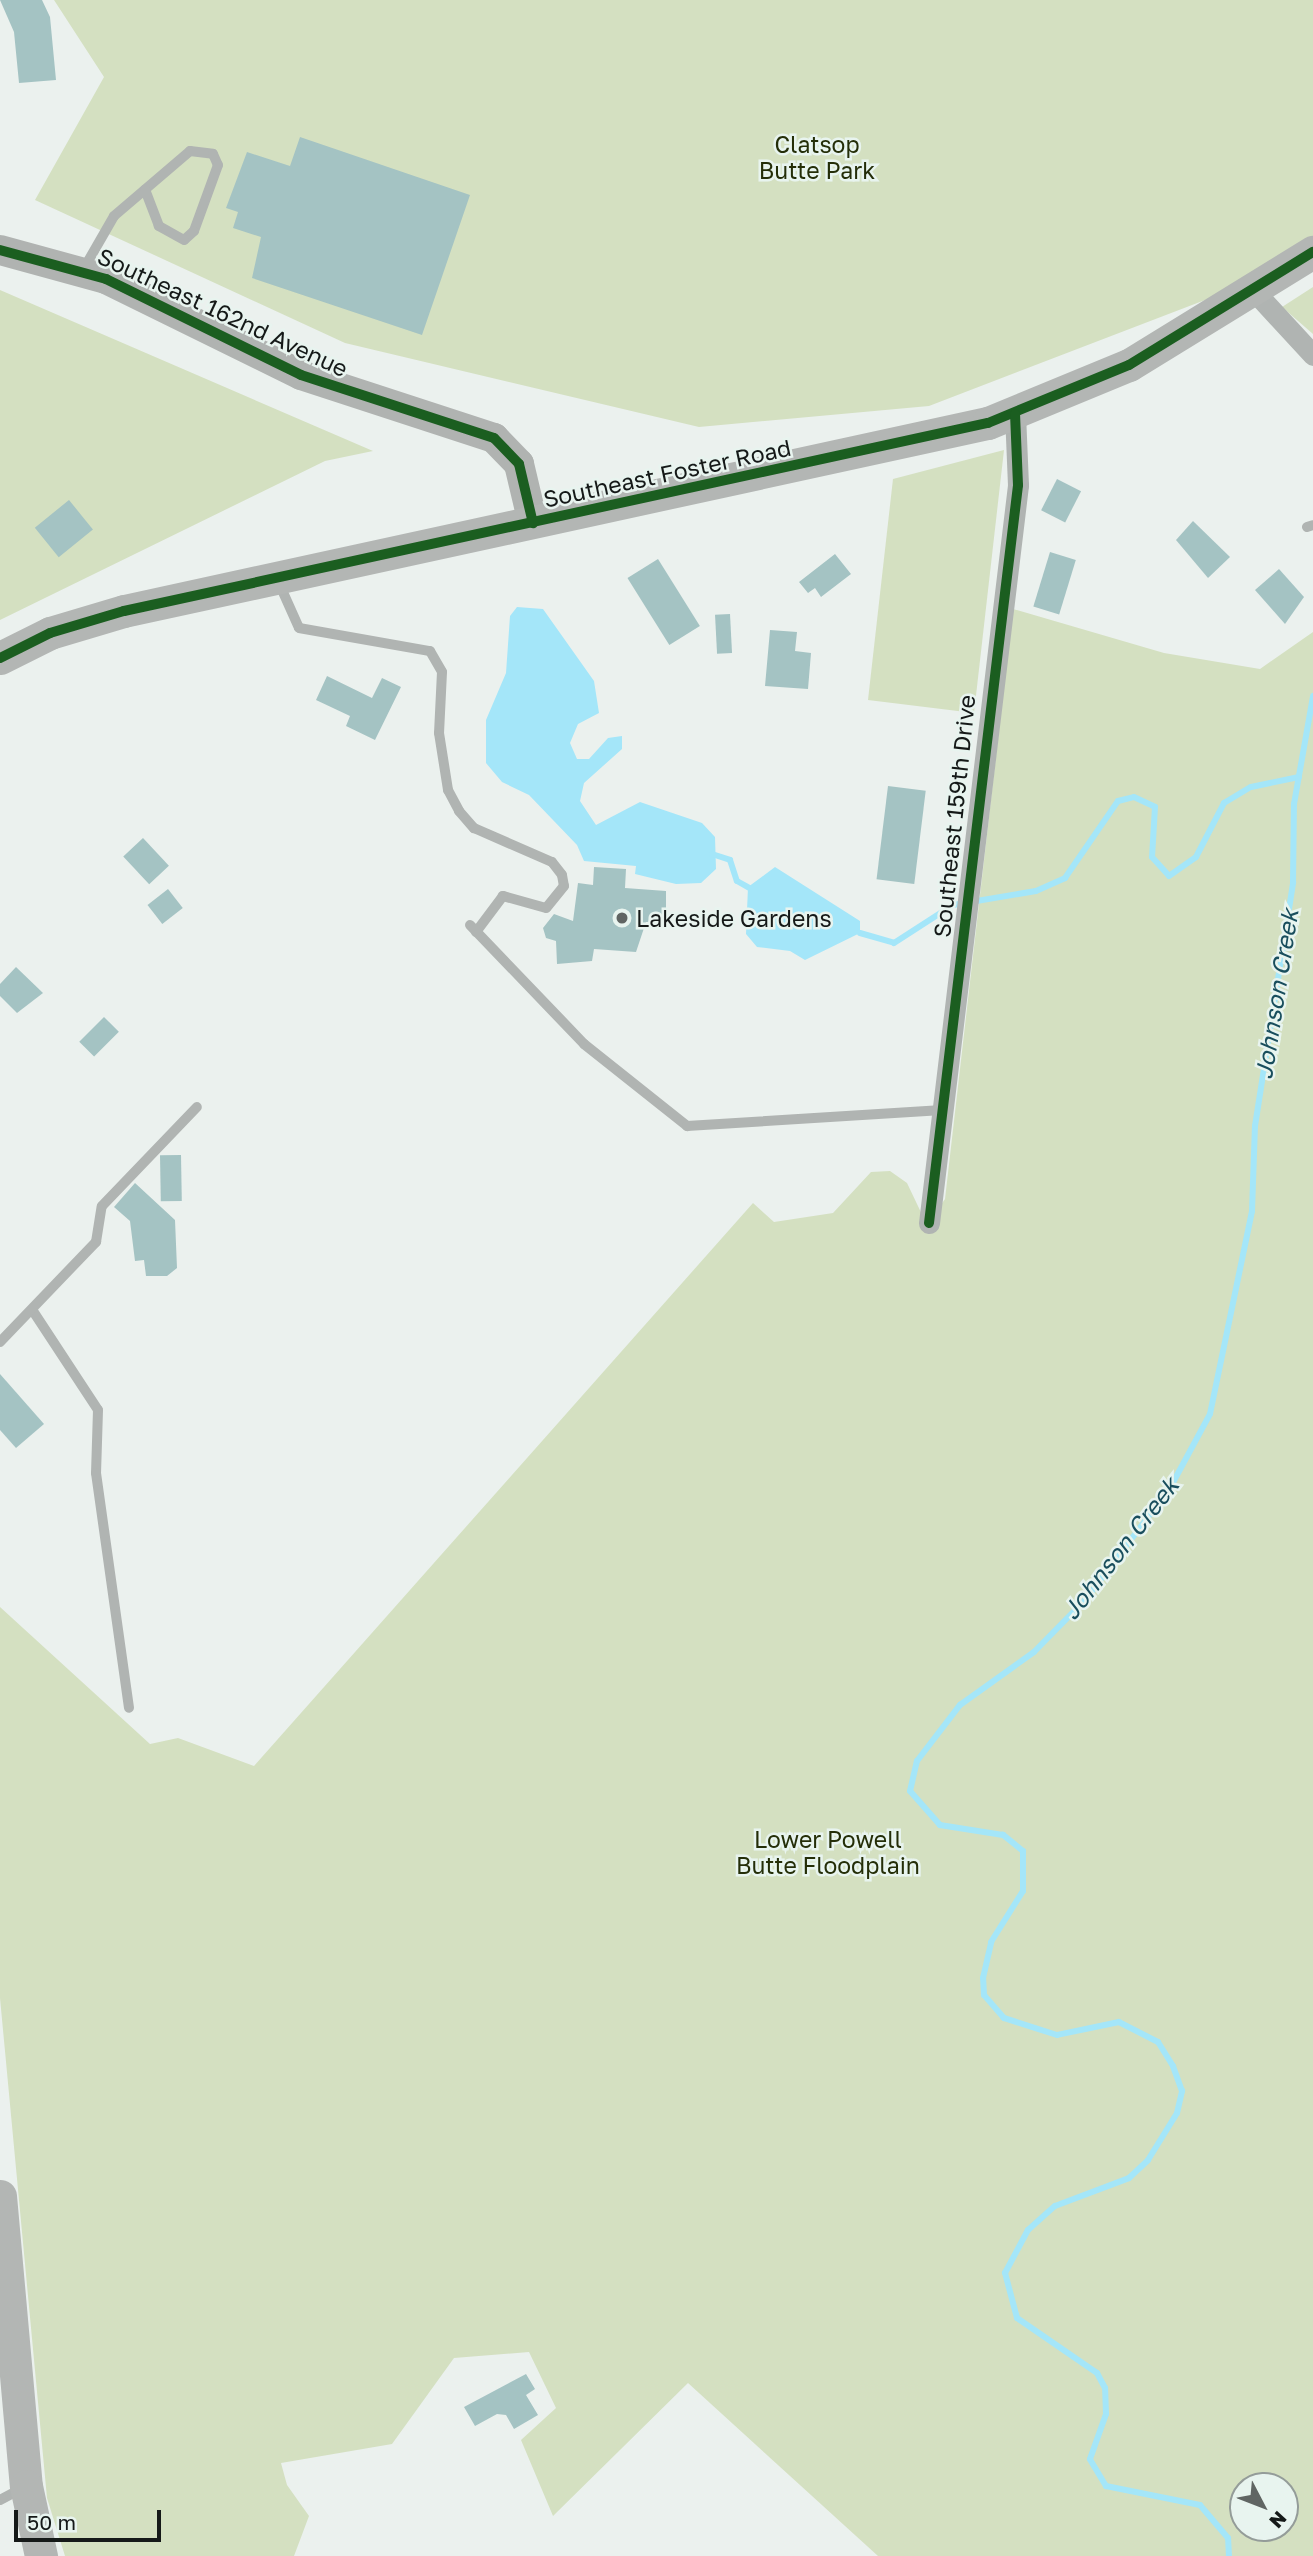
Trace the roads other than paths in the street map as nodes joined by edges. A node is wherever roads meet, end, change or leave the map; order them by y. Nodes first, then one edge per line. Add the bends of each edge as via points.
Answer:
1 (145, 191) junction
2 (0, 250) edge
3 (1313, 252) edge
4 (83, 270) junction
5 (1254, 291) junction
6 (1313, 355) edge
7 (1015, 414) junction
8 (533, 523) junction
9 (277, 579) junction
10 (0, 658) edge
11 (197, 1107) dead end
12 (942, 1110) junction
13 (929, 1223) dead end
14 (33, 1311) junction
15 (0, 1342) edge
16 (129, 1708) dead end
17 (0, 2196) edge
18 (13, 2493) edge
19 (41, 2556) edge

1 - 1 lane via 190,151 213,154 218,165 194,231 184,240 159,226
1 - 4 lane via 97,236
2 - 4 street, Southeast 162nd Avenue
3 - 5 main road, Southeast Foster Road
4 - 8 street, Southeast 162nd Avenue via 301,375 494,438 519,464
5 - 6 street
5 - 7 main road, Southeast Foster Road via 1129,365
7 - 8 main road, Southeast Foster Road via 933,438
7 - 12 street, Southeast 159th Drive via 1018,485
8 - 9 main road, Southeast Foster Road
9 - 10 main road, Southeast Foster Road via 98,617
9 - 12 lane via 290,620 299,628 430,651 442,673 439,733 447,790 474,828 552,862 564,886 546,908 503,897 473,928 584,1044 687,1126
11 - 14 lane via 102,1206 96,1242
12 - 13 street, Southeast 159th Drive
14 - 15 lane
14 - 16 lane via 98,1410 96,1473
17 - 18 main road
18 - 19 main road

